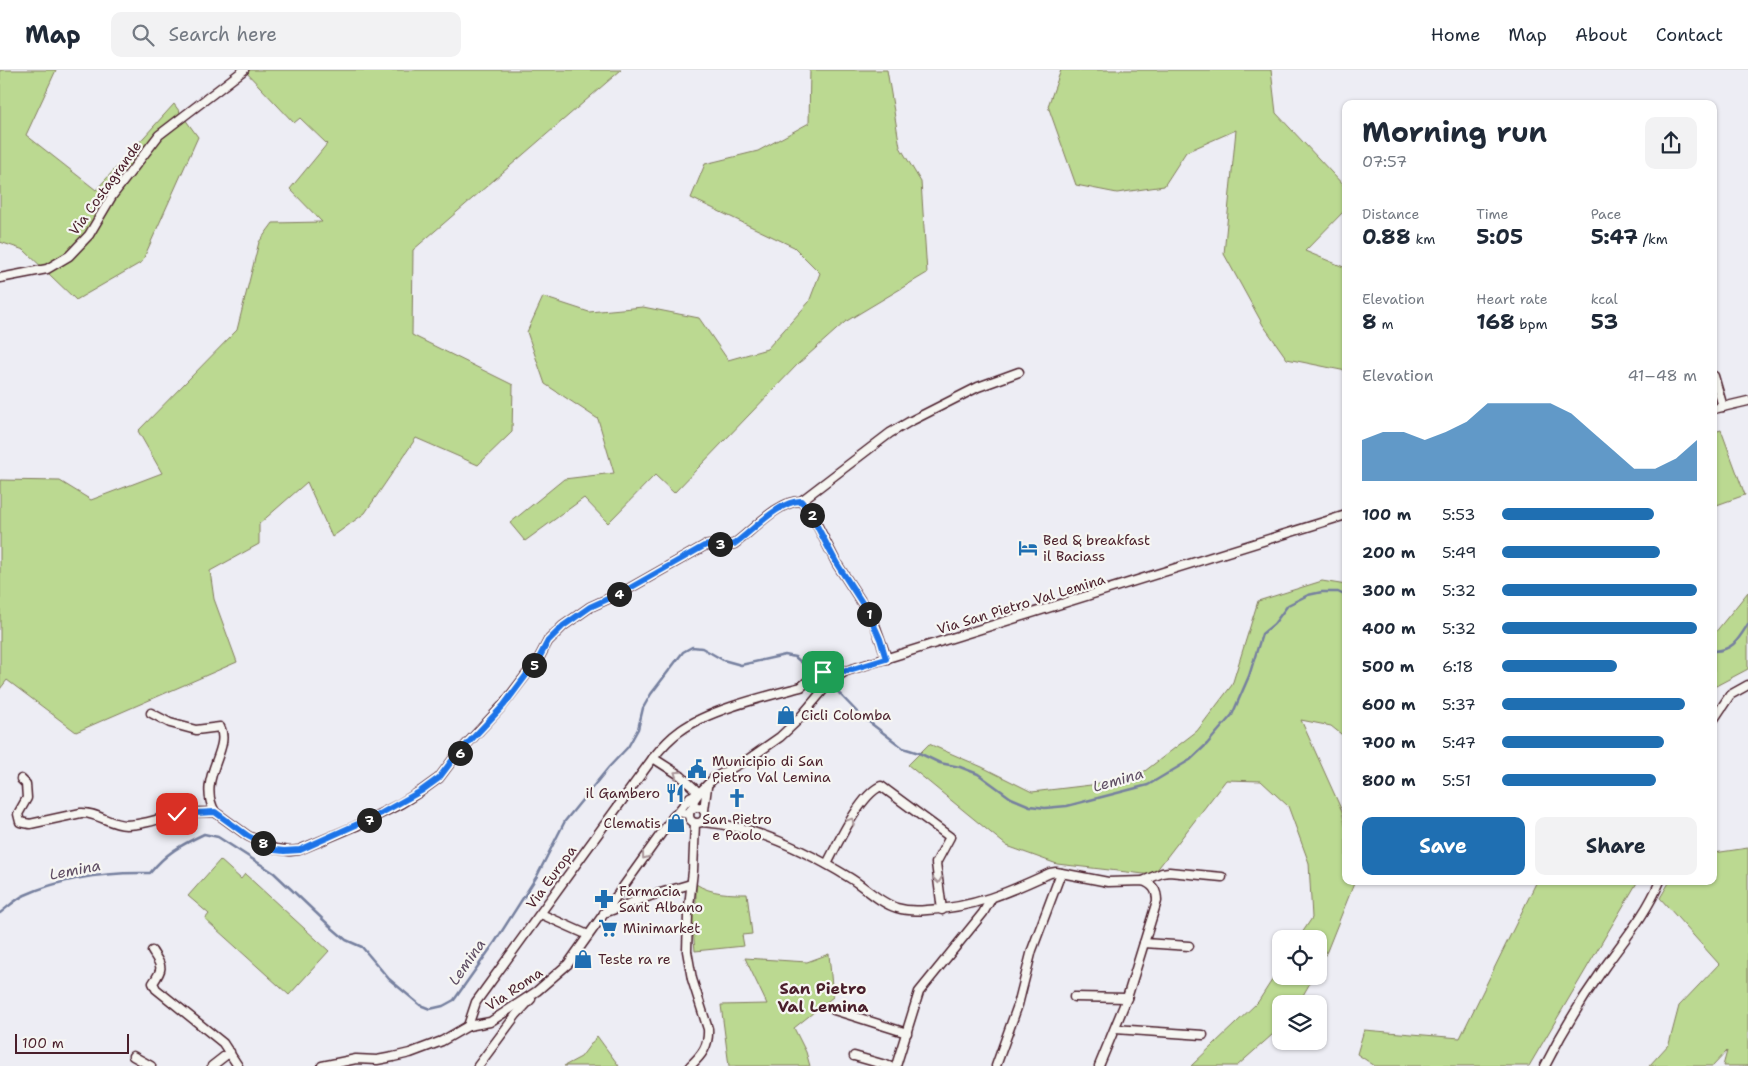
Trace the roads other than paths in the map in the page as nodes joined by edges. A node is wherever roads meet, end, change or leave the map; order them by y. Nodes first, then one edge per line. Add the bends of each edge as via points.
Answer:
1 (244, 70) edge
2 (0, 278) edge
3 (1019, 372) dead end
4 (1717, 386) edge
5 (1748, 401) edge
6 (1723, 407) junction
7 (1717, 408) edge
8 (801, 501) junction
9 (1342, 516) edge
10 (886, 659) junction
11 (846, 671) junction
12 (825, 672) junction
13 (815, 678) junction
14 (1748, 685) edge
15 (823, 686) junction
16 (801, 687) junction
17 (151, 713) dead end
18 (1717, 714) edge
19 (653, 758) junction
20 (21, 778) dead end
21 (707, 787) junction
22 (699, 792) junction
23 (691, 811) junction
24 (215, 812) junction
25 (704, 812) junction
26 (675, 814) junction
27 (698, 823) junction
28 (716, 823) junction
29 (828, 864) junction
30 (1062, 873) junction
31 (1222, 877) dead end
32 (1143, 881) junction
33 (691, 884) junction
34 (1658, 885) edge
35 (991, 899) junction
36 (942, 910) junction
37 (604, 913) junction
38 (541, 914) junction
39 (588, 935) junction
40 (1144, 943) junction
41 (1188, 946) dead end
42 (152, 951) dead end
43 (537, 992) junction
44 (1074, 997) dead end
45 (1127, 998) junction
46 (834, 1010) dead end
47 (468, 1026) junction
48 (1115, 1029) junction
49 (907, 1033) junction
50 (1202, 1036) dead end
51 (230, 1052) junction
52 (133, 1056) dead end
53 (854, 1056) dead end
54 (151, 1066) edge
55 (212, 1066) edge
56 (238, 1066) edge
57 (322, 1066) edge
58 (478, 1066) edge
59 (690, 1066) edge
60 (889, 1066) edge
61 (896, 1066) edge
62 (996, 1066) edge
63 (1099, 1066) edge
64 (1545, 1066) edge

1 - 2 street, Via Costagrande via 159,135 112,196 89,235 70,256 47,270
3 - 8 street via 978,387 909,422
4 - 6 street
5 - 6 street
6 - 7 street
8 - 10 street via 868,612
8 - 24 street via 792,501 781,507 734,544 704,546 590,607 563,626 548,641 504,705 439,778 378,815 300,850 284,851 275,850 248,836
9 - 10 street, Via San Pietro Val Lemina
10 - 11 street, Via San Pietro Val Lemina
11 - 12 street, Via San Pietro Val Lemina
11 - 15 street, Via San Pietro Val Lemina
12 - 13 street, Via Europa via 819,672
12 - 15 street via 828,674
13 - 15 street via 815,685
13 - 16 street, Via Europa
14 - 18 street via 1730,695
15 - 16 street, Via Europa
15 - 21 street via 797,722 780,737 714,778
16 - 19 street, Via Europa via 694,722 671,738
17 - 24 street via 170,723 196,730 220,727 223,731 208,790
22 -> 19 street
19 - 38 street, Via Europa
20 - 24 street via 26,784 27,798 18,814 24,824 89,812 128,825 162,820 177,814
21 - 22 street, Via Roma
21 - 25 street
22 - 23 street
22 - 26 street, Via Roma
23 - 25 street via 698,807
23 - 26 street
23 - 27 street via 689,819
25 - 27 street via 704,820
25 - 28 street
26 -> 37 street, Via Roma
27 - 28 street
27 - 33 street
28 - 29 street via 761,835
29 - 36 street via 899,909
29 -> 36 street via 852,817 875,789 882,786 950,837 936,863
30 - 32 street via 1108,882
30 - 35 street via 1050,873
30 - 62 street via 1032,950 1018,1005
31 - 32 street via 1169,872
32 - 40 street via 1154,888 1157,901
33 - 37 street
33 - 59 street via 688,960 708,1037 704,1050
34 - 64 street via 1653,899 1587,992
35 - 36 street
35 - 49 street via 919,992
37 - 39 street, Via Roma
38 - 39 street
38 - 47 street, Via Europa via 476,1002
39 - 43 street, Via Roma via 568,964
40 - 41 street
40 - 45 street
42 - 51 street via 162,966 153,983 156,989 213,1034
43 - 47 street, Via Roma via 490,1022
43 - 58 street
44 - 45 street
45 - 48 street
46 - 49 street
47 - 57 street via 442,1041 401,1055
48 - 50 street
48 - 63 street
49 - 61 street
51 - 55 street
51 - 56 street
52 - 54 street
53 - 60 street

